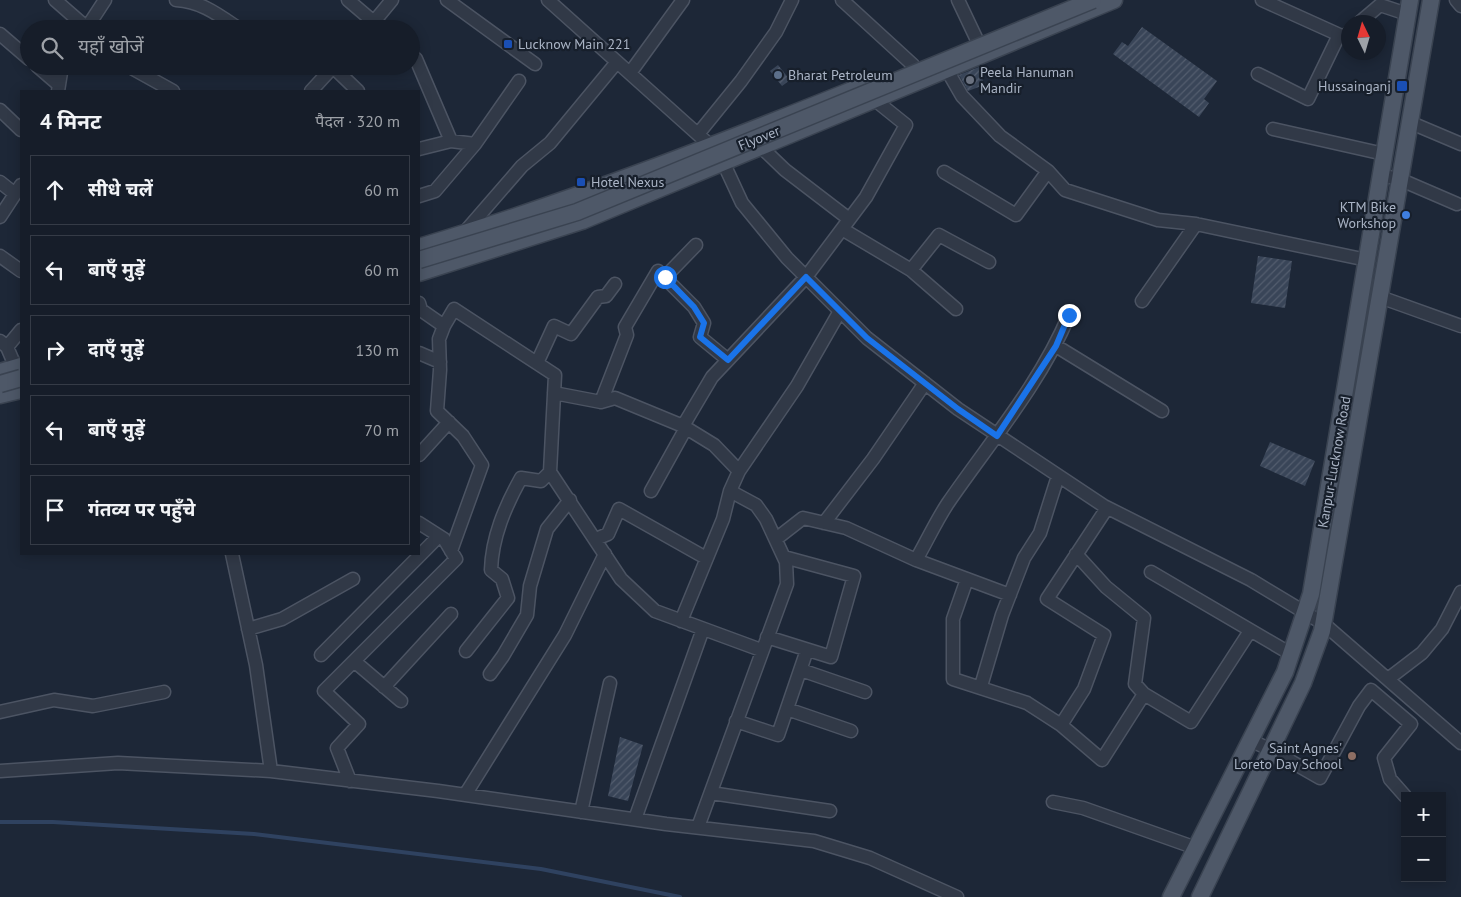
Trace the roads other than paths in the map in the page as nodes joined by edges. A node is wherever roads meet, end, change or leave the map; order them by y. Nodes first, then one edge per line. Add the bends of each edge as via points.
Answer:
1 (55, 0) edge
2 (105, 0) edge
3 (176, 0) edge
4 (348, 0) edge
5 (392, 0) edge
6 (447, 0) edge
7 (548, 0) edge
8 (683, 0) edge
9 (792, 0) edge
10 (842, 0) edge
11 (958, 0) edge
12 (1073, 0) edge
13 (1093, 0) edge
14 (1114, 0) edge
15 (1262, 0) edge
16 (1431, 0) edge
17 (1456, 0) edge
18 (1461, 6) edge
19 (1408, 7) edge
20 (1368, 15) edge
21 (78, 20) edge
22 (92, 20) edge
23 (227, 20) edge
24 (368, 20) edge
25 (379, 20) edge
26 (1341, 33) edge
27 (0, 34) edge
28 (1341, 39) edge
29 (977, 40) junction
30 (20, 51) edge
31 (618, 62) junction
32 (535, 64) dead end
33 (913, 66) junction
34 (420, 67) edge
35 (947, 70) junction
36 (630, 73) junction
37 (1258, 74) dead end
38 (46, 75) edge
39 (61, 75) edge
40 (144, 75) edge
41 (326, 75) edge
42 (342, 75) edge
43 (921, 80) junction
44 (519, 81) dead end
45 (59, 88) edge
46 (171, 90) edge
47 (312, 90) edge
48 (357, 90) edge
49 (875, 100) junction
50 (0, 110) edge
51 (1409, 122) junction
52 (20, 129) edge
53 (1273, 129) dead end
54 (698, 134) junction
55 (451, 141) junction
56 (475, 144) junction
57 (1461, 144) edge
58 (762, 146) junction
59 (712, 147) junction
60 (420, 149) edge
61 (1384, 154) junction
62 (723, 162) junction
63 (1048, 171) junction
64 (944, 172) dead end
65 (1380, 175) junction
66 (1399, 180) junction
67 (0, 182) edge
68 (18, 190) edge
69 (420, 196) edge
70 (1457, 204) dead end
71 (0, 217) edge
72 (846, 224) junction
73 (1196, 224) junction
74 (464, 233) junction
75 (696, 245) dead end
76 (420, 247) edge
77 (0, 256) edge
78 (420, 260) edge
79 (1368, 260) junction
80 (989, 262) dead end
81 (20, 270) edge
82 (911, 270) junction
83 (420, 274) edge
84 (665, 277) junction
85 (806, 277) junction
86 (614, 284) dead end
87 (1380, 298) junction
88 (1142, 301) dead end
89 (420, 306) edge
90 (956, 309) dead end
91 (840, 311) junction
92 (1069, 315) dead end
93 (444, 326) junction
94 (1461, 326) edge
95 (20, 331) edge
96 (3, 344) edge
97 (1056, 346) junction
98 (420, 353) edge
99 (728, 360) junction
100 (440, 362) junction
101 (537, 363) junction
102 (20, 371) edge
103 (0, 372) edge
104 (925, 383) junction
105 (0, 384) edge
106 (20, 390) edge
107 (554, 393) junction
108 (0, 395) edge
109 (601, 402) junction
110 (1162, 411) dead end
111 (449, 422) junction
112 (684, 427) junction
113 (1339, 428) junction
114 (1358, 430) junction
115 (997, 436) junction
116 (420, 454) edge
117 (739, 471) junction
118 (550, 472) junction
119 (1058, 476) junction
120 (651, 491) dead end
121 (730, 491) junction
122 (570, 500) junction
123 (1107, 508) junction
124 (824, 523) junction
125 (420, 524) edge
126 (439, 536) junction
127 (596, 539) junction
128 (776, 539) junction
129 (451, 551) junction
130 (605, 554) junction
131 (1076, 554) junction
132 (232, 555) edge
133 (784, 557) junction
134 (706, 558) junction
135 (916, 560) junction
136 (1151, 572) dead end
137 (352, 579) dead end
138 (966, 579) junction
139 (1461, 592) edge
140 (1010, 595) junction
141 (1306, 613) junction
142 (452, 614) dead end
143 (681, 621) junction
144 (1324, 624) junction
145 (248, 629) junction
146 (703, 629) junction
147 (1250, 631) junction
148 (766, 637) junction
149 (762, 650) junction
150 (807, 650) junction
151 (466, 651) dead end
152 (1291, 654) junction
153 (321, 655) dead end
154 (354, 661) junction
155 (800, 670) junction
156 (490, 674) dead end
157 (1388, 679) junction
158 (610, 682) dead end
159 (981, 686) junction
160 (384, 687) junction
161 (164, 692) dead end
162 (865, 692) dead end
163 (1144, 694) junction
164 (401, 701) dead end
165 (787, 709) junction
166 (0, 712) edge
167 (736, 721) junction
168 (1061, 725) junction
169 (851, 731) dead end
170 (1460, 738) edge
171 (1250, 740) junction
172 (1271, 750) junction
173 (0, 771) edge
174 (271, 771) junction
175 (350, 781) junction
176 (1401, 792) edge
177 (710, 793) junction
178 (464, 795) junction
179 (1053, 802) dead end
180 (830, 811) dead end
181 (581, 812) junction
182 (635, 819) junction
183 (698, 828) junction
184 (1196, 848) junction
185 (957, 897) edge
186 (1171, 897) edge
187 (1200, 897) edge

1 - 21 street
2 - 22 street
3 - 23 street via 191,1
4 - 24 street
5 - 25 street
6 - 32 street
7 - 31 street
8 - 36 street
9 - 54 street via 776,32
10 - 33 street
11 - 29 street
12 - 29 main road
13 - 78 main road, Flyover, bridge via 577,212
14 - 35 main road
15 - 26 street
16 - 51 main road, Kanpur-Lucknow Road
17 - 18 street
19 - 20 street via 1380,5
19 - 61 main road, Kanpur-Lucknow Road
27 - 30 street
28 - 37 street via 1308,99
29 - 33 main road
31 - 36 street
31 - 74 street via 550,143 522,166
33 - 43 street
33 - 59 main road
34 - 55 street
35 - 43 main road
35 - 63 street via 962,96 1000,136
36 - 54 street
38 - 45 street
39 - 45 street
40 - 46 street
41 - 47 street
42 - 48 street
43 - 49 main road
44 - 56 street
49 - 58 main road
49 - 72 street via 906,125 866,197
50 - 52 street
51 - 57 street
51 - 66 main road, Kanpur-Lucknow Road
53 - 61 street
54 - 59 street
55 - 56 street
55 - 60 street
56 - 69 street via 435,191
58 - 62 main road
58 - 72 street
59 - 62 street
59 - 74 main road
61 - 65 main road, Kanpur-Lucknow Road
62 - 83 main road via 582,221
62 - 85 street via 742,203
63 - 64 street via 1016,216
63 - 73 street via 1065,190 1158,220
65 - 66 street
65 - 79 main road, Kanpur-Lucknow Road
66 - 70 street
66 - 87 main road, Kanpur-Lucknow Road
67 - 68 street
68 - 71 street
72 - 82 street
72 - 85 street
73 - 79 street
73 - 88 street
74 - 76 main road
75 - 84 street
77 - 81 street
79 - 113 main road, Kanpur-Lucknow Road
80 - 82 street via 938,235
82 - 90 street
84 - 99 street via 694,307 704,323 700,337
84 - 109 street via 658,271 625,327 627,336
85 - 91 street
85 - 99 street
86 - 101 street via 606,296 598,297 571,334 554,326
87 - 94 street
87 - 114 main road, Kanpur-Lucknow Road
89 - 93 street
91 - 104 street via 867,338
91 - 117 street via 797,386
92 - 97 street
93 - 100 street via 439,339
93 - 101 street via 454,309
95 - 96 street
96 - 102 street
97 - 110 street
97 - 115 street
98 - 100 street
99 - 112 street via 712,377
100 - 111 street via 436,411
101 - 107 street via 555,375
102 - 103 main road
102 - 105 main road, bridge
104 - 115 street
104 - 124 street
106 - 108 main road
107 - 109 street
107 - 118 street
109 - 112 street via 615,398
111 - 116 street
111 - 129 street via 463,436 482,465
112 - 117 street via 714,445
112 - 120 street
113 - 114 main road
113 - 141 main road, Kanpur-Lucknow Road
114 - 144 main road, Kanpur-Lucknow Road
115 - 119 street
115 - 135 street via 947,505
117 - 121 street
118 - 122 street
118 - 151 street via 541,482 521,478 510,498 492,548 491,570 502,579 508,598
119 - 123 street
119 - 140 street via 1040,533 1024,558
121 - 128 street via 756,505
121 - 134 street via 723,519
122 - 127 street
122 - 156 street via 547,529 530,586 527,615
123 - 131 street
123 - 141 street via 1251,580
124 - 128 street via 803,518
124 - 135 street via 846,528
125 - 126 street
126 - 129 street
126 - 153 street
127 - 130 street
127 - 134 street via 608,534 619,509
128 - 133 street
129 - 154 street via 456,559
130 - 143 street via 621,579 655,611
130 - 178 street via 565,635
131 - 163 street via 1106,587 1144,618 1135,684
131 - 168 street via 1047,599 1104,635 1084,688
132 - 145 street
133 - 148 street via 787,584
133 - 150 street via 854,576 831,657
134 - 143 street
135 - 138 street
136 - 147 street
137 - 145 street via 282,619
138 - 140 street
138 - 159 street via 953,620 953,679
139 - 157 street via 1442,628 1422,653
140 - 159 street
141 - 144 street
141 - 152 main road, Kanpur-Lucknow Road
142 - 160 street
143 - 146 street
144 - 157 street
144 - 172 main road, Kanpur-Lucknow Road via 1303,683
145 - 174 street
146 - 149 street
146 - 182 street
147 - 152 street
147 - 163 street via 1191,722
148 - 149 street
148 - 150 street
149 - 167 street
150 - 155 street
152 - 171 main road, Kanpur-Lucknow Road
154 - 160 street
154 - 175 street via 324,691 359,724 337,748
155 - 162 street
155 - 165 street
157 - 170 street
158 - 181 street
159 - 168 street via 1028,703
160 - 164 street
161 - 166 street via 93,706 54,700
163 - 168 street via 1102,760
165 - 167 street via 778,735
165 - 169 street
167 - 177 street
171 - 172 street
171 - 184 main road, Kanpur-Lucknow Road
172 - 176 street via 1320,778 1371,690 1411,724 1384,758 1390,779
172 - 187 main road, Kanpur-Lucknow Road
173 - 174 street via 118,763
174 - 175 street
175 - 178 street
177 - 180 street
177 - 183 street
178 - 181 street
179 - 184 street via 1083,808
181 - 182 street
182 - 183 street
183 - 185 street via 814,841 870,858
184 - 186 main road, Kanpur-Lucknow Road

